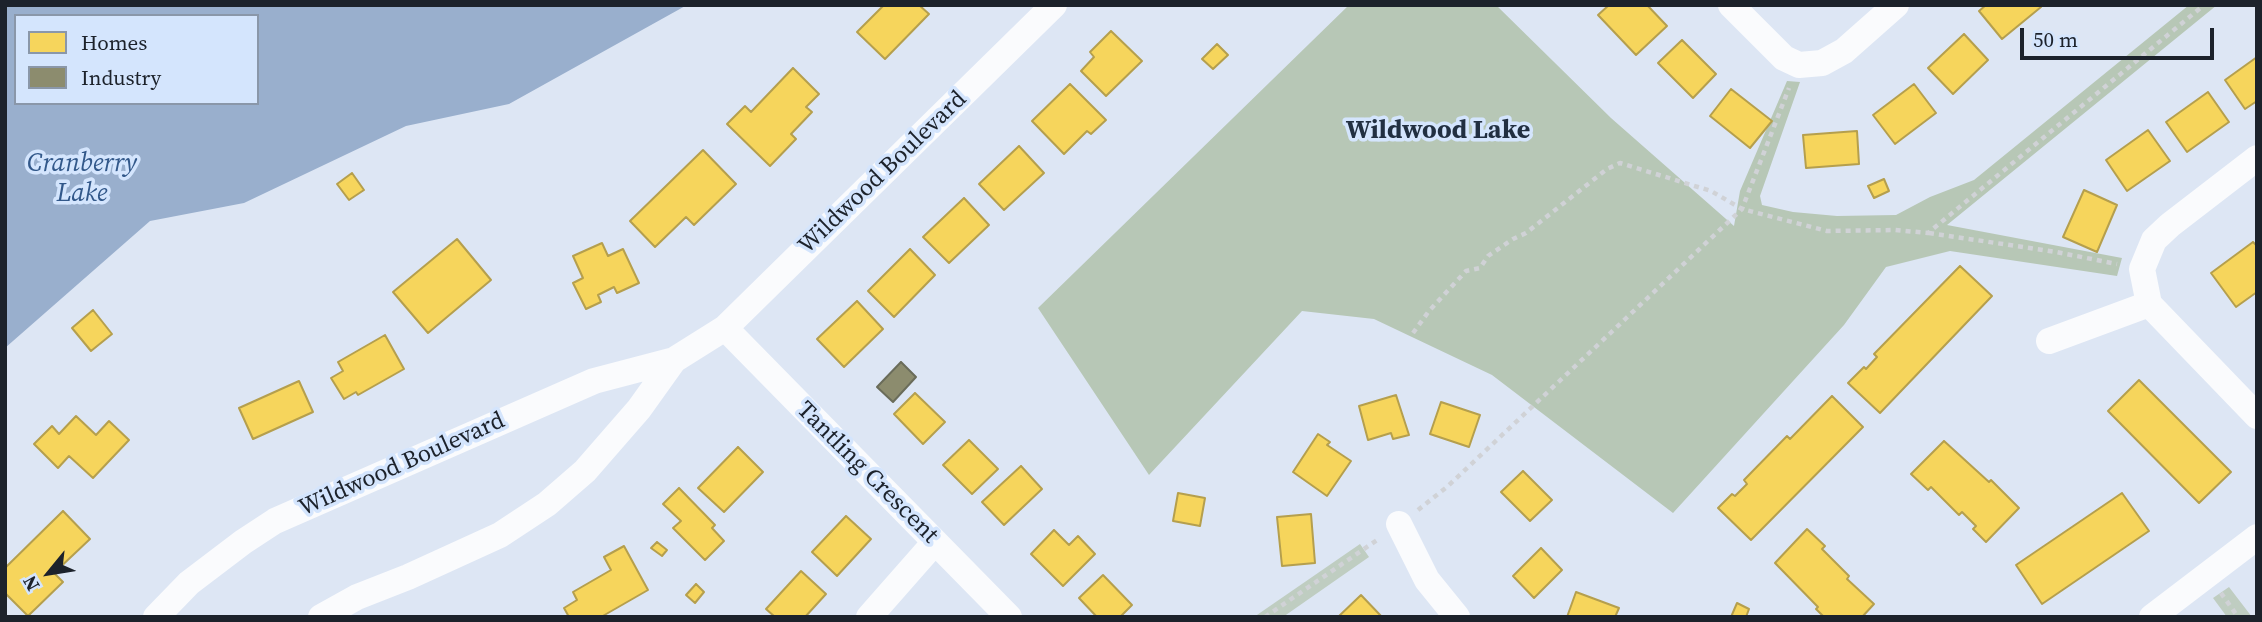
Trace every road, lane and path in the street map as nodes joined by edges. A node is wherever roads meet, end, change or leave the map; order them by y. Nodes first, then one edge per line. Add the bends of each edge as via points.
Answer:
1 (1054, 5) edge
2 (1731, 5) edge
3 (1896, 5) edge
4 (2204, 5) edge
5 (1799, 65) junction
6 (2257, 158) edge
7 (1742, 209) junction
8 (1928, 233) junction
9 (2142, 269) junction
10 (2149, 304) junction
11 (724, 328) junction
12 (1413, 333) dead end
13 (2049, 341) dead end
14 (674, 360) junction
15 (2257, 416) edge
16 (1399, 524) junction
17 (2257, 537) edge
18 (935, 542) junction
19 (156, 617) edge
20 (321, 617) edge
21 (869, 617) edge
22 (1009, 617) edge
23 (1265, 617) edge
24 (1457, 617) edge
25 (2152, 617) edge

1 - 11 street, Wildwood Boulevard
2 - 5 street via 1784,58
3 - 5 street via 1844,51 1822,63
4 - 8 path
5 - 7 path
6 - 9 street via 2154,240
7 - 8 path via 1827,231
7 - 12 path via 1711,191 1620,163 1488,256 1479,268 1466,271
7 - 16 path via 1448,486
8 - 9 path
9 - 10 street
10 - 13 street
10 - 15 street
11 - 14 street, Wildwood Boulevard
11 - 18 street, Tantling Crescent
14 - 19 street, Wildwood Boulevard via 594,381 275,521 189,583
14 - 20 street, Wildwood Boulevard via 585,471 547,504 500,534
16 - 23 path
16 - 24 street via 1427,580
17 - 25 street
18 - 21 street
18 - 22 street, Tantling Crescent

